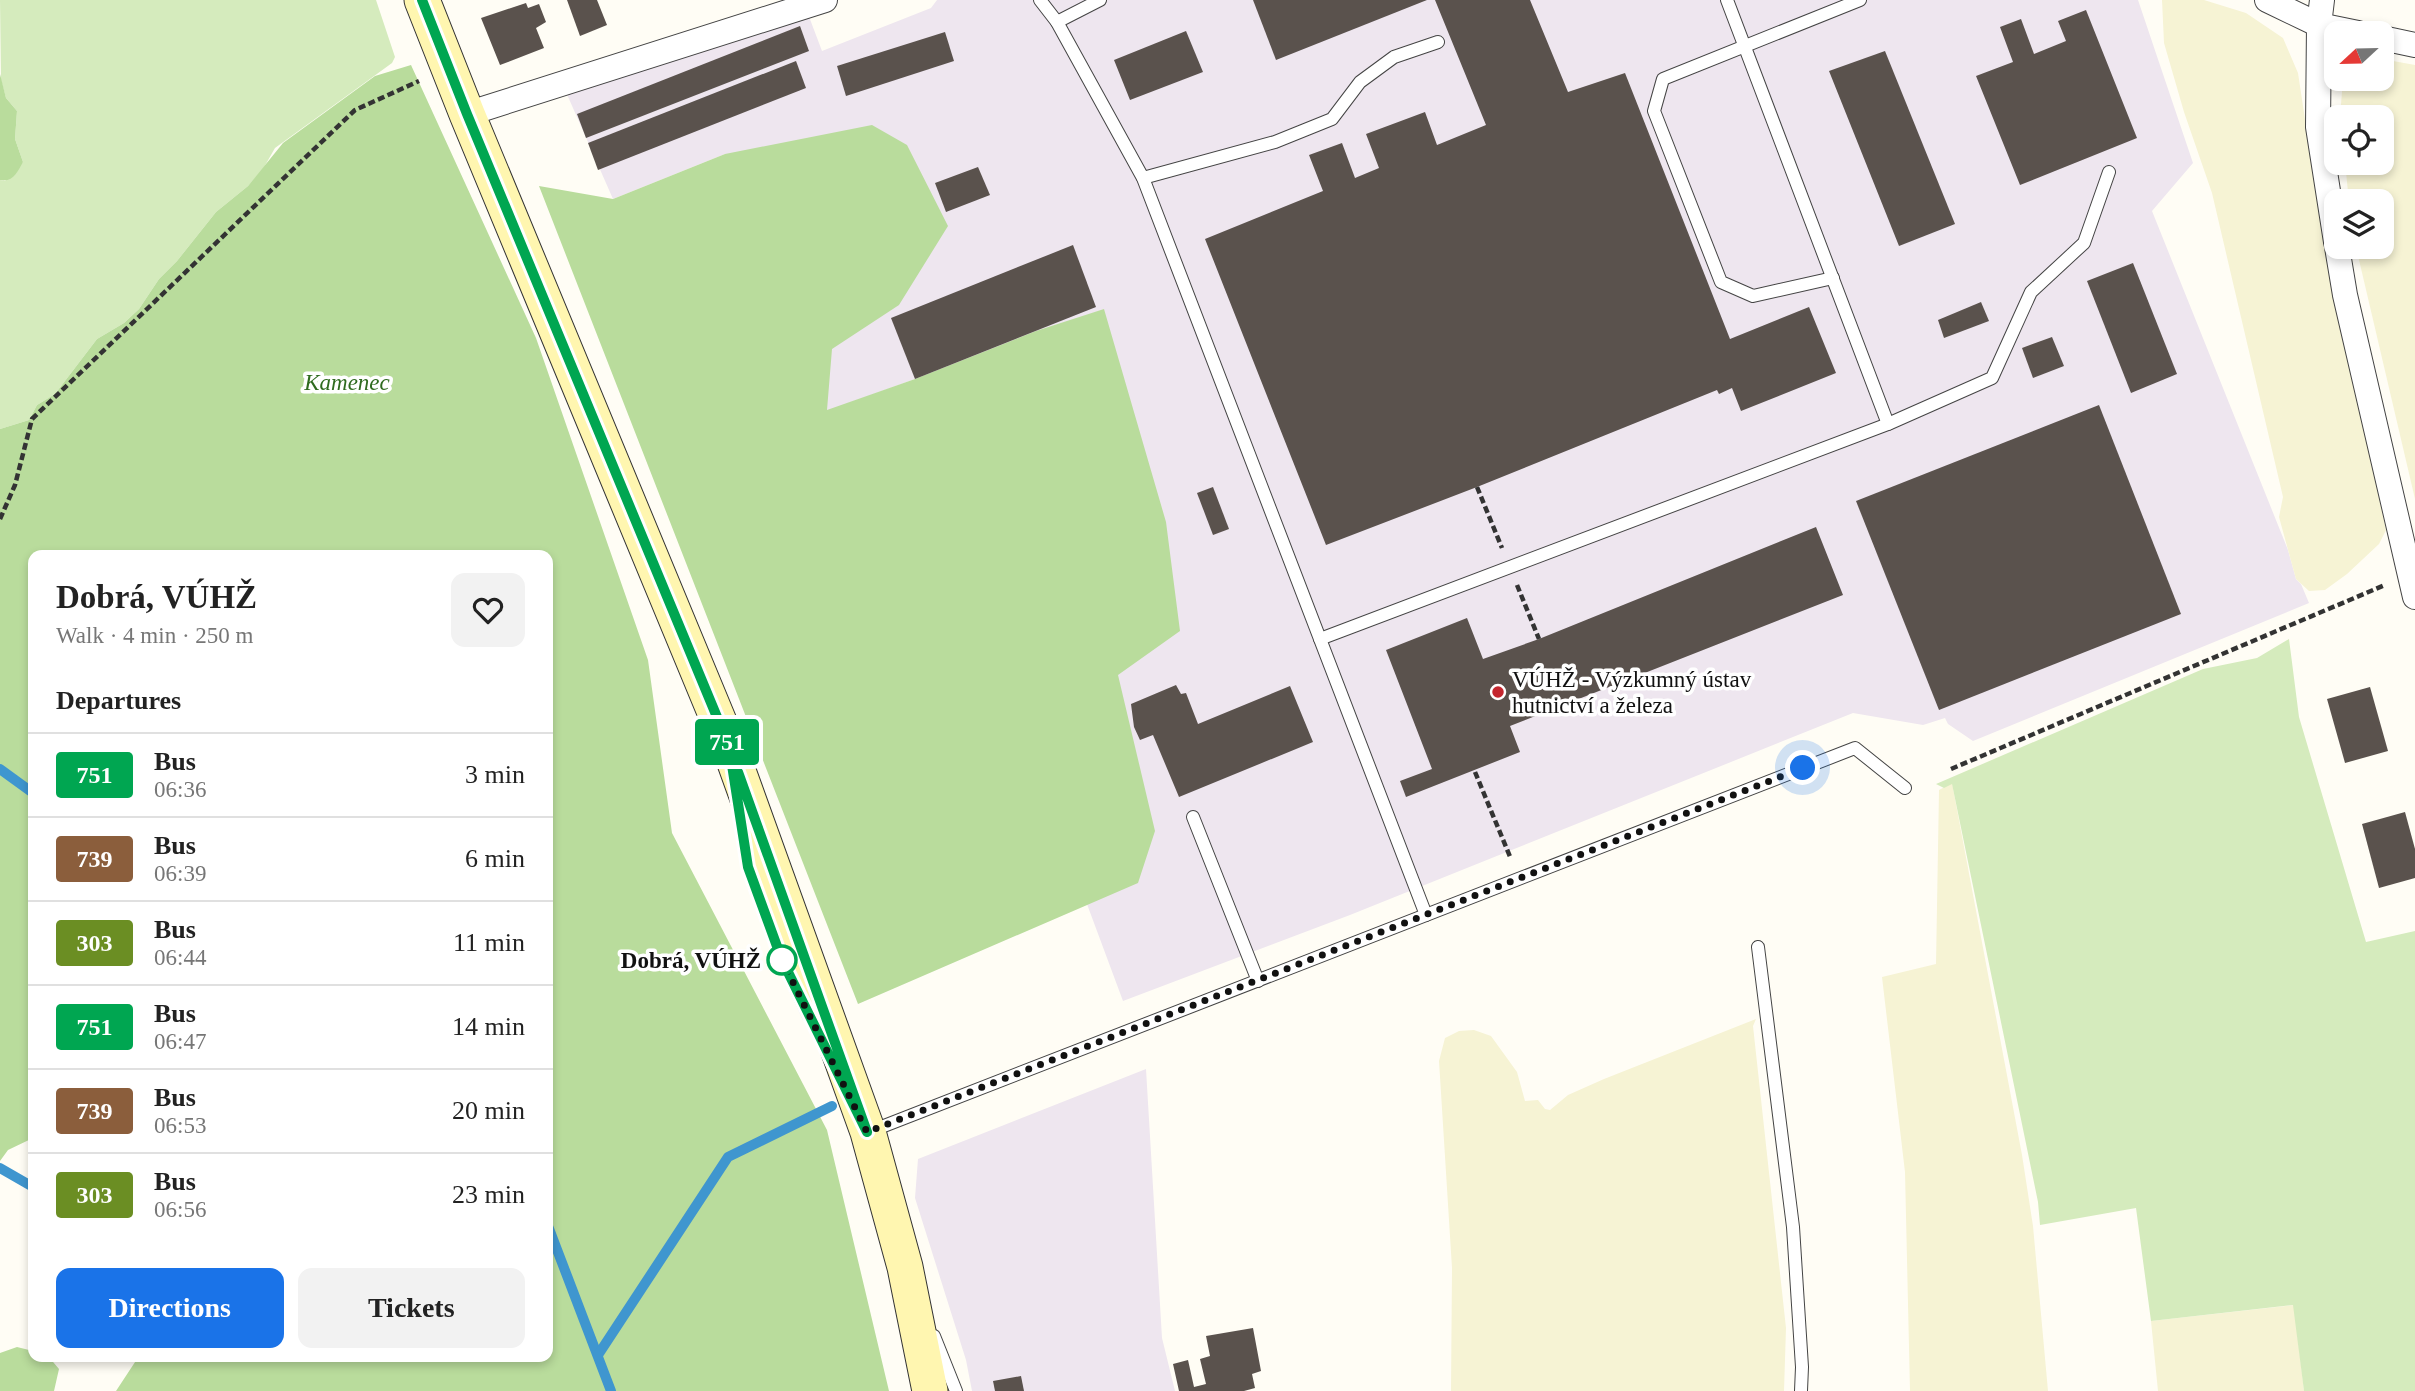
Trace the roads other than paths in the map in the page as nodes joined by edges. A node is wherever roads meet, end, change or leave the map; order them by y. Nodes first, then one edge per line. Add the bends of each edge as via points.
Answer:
1 (422, 0) edge
2 (825, 0) edge
3 (1040, 0) edge
4 (1100, 0) edge
5 (1727, 0) edge
6 (1860, 0) edge
7 (2267, 0) edge
8 (2322, 0) edge
9 (1057, 22) junction
10 (2319, 25) junction
11 (2324, 26) edge
12 (2394, 41) edge
13 (1438, 42) dead end
14 (2415, 45) edge
15 (1745, 46) junction
16 (467, 114) junction
17 (2109, 172) dead end
18 (1143, 178) junction
19 (2328, 189) edge
20 (2339, 259) edge
21 (1833, 278) junction
22 (1888, 424) junction
23 (2412, 586) edge
24 (1320, 639) junction
25 (729, 746) junction
26 (1905, 788) dead end
27 (1193, 817) dead end
28 (1426, 915) junction
29 (1758, 947) dead end
30 (1258, 981) junction
31 (812, 1022) dead end
32 (818, 1034) dead end
33 (867, 1132) junction
34 (905, 1267) junction
35 (930, 1391) edge
36 (956, 1391) edge
37 (1801, 1391) edge

1 - 16 main road
2 - 16 street
3 - 9 lane
4 - 9 lane
5 - 15 lane
6 - 15 lane
7 - 10 street
8 - 10 street
9 - 18 lane
10 - 11 street
10 - 19 street via 2318,127
12 - 14 street
13 - 18 lane via 1394,57 1360,82 1332,119 1275,142
15 - 21 lane
15 - 21 lane via 1663,79 1654,111 1721,282 1753,296
16 - 25 main road
17 - 22 lane via 2084,243 2031,292 1992,378
18 - 24 lane
20 - 23 street
21 - 22 lane
22 - 24 lane
24 - 28 lane
25 - 31 lane via 748,867 782,960
25 - 33 main road
26 - 28 lane via 1855,748
27 - 30 lane
28 - 30 lane
29 - 37 lane via 1793,1227
30 - 33 lane
32 - 33 lane
33 - 34 main road
34 - 35 main road
34 - 36 lane

